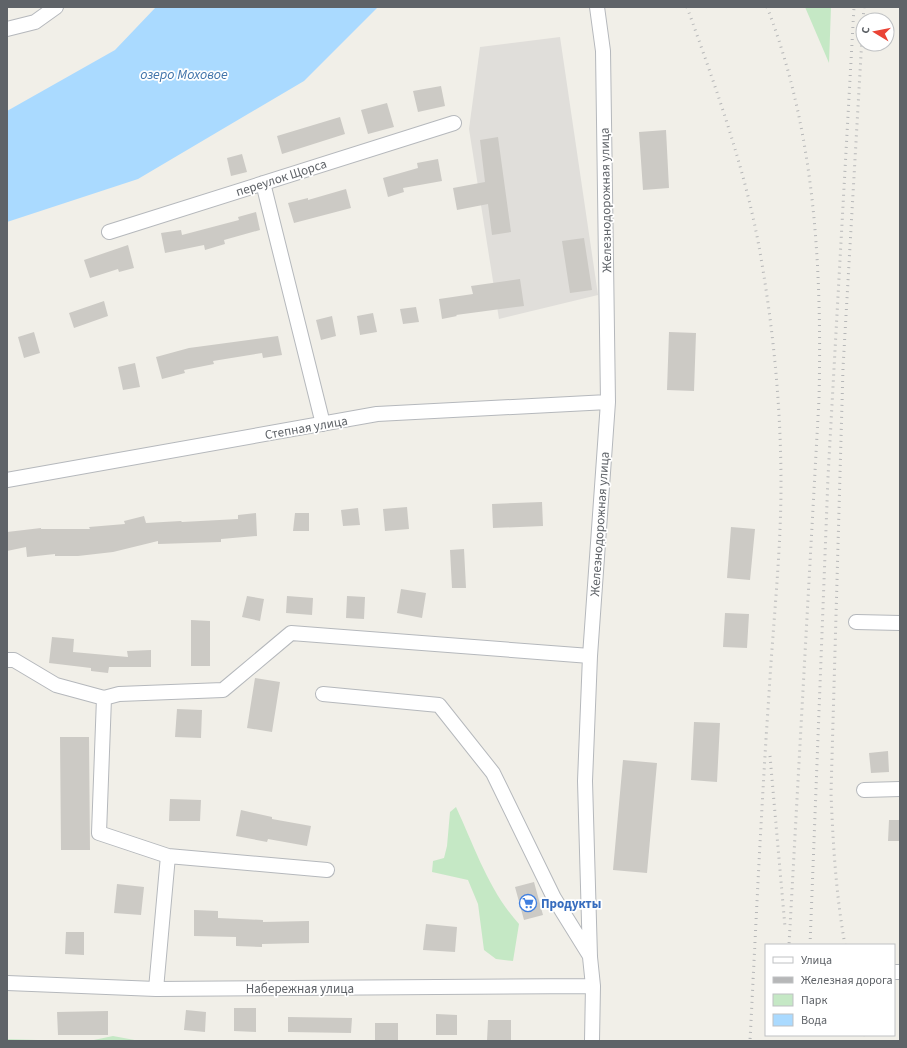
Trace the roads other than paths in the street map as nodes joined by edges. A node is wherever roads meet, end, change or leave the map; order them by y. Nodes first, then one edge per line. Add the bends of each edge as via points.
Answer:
1 (56, 7) edge
2 (597, 7) edge
3 (7, 29) edge
4 (454, 123) dead end
5 (263, 183) junction
6 (109, 232) dead end
7 (608, 402) junction
8 (323, 424) junction
9 (7, 480) edge
10 (856, 622) dead end
11 (900, 623) edge
12 (590, 656) junction
13 (7, 660) edge
14 (323, 694) dead end
15 (104, 698) junction
16 (900, 789) edge
17 (864, 790) dead end
18 (168, 856) junction
19 (327, 870) dead end
20 (590, 957) junction
21 (7, 984) edge
22 (593, 986) junction
23 (156, 989) junction
24 (592, 1041) edge

1 - 3 street via 35,22
2 - 7 street, Железнодорожная улица via 603,51
4 - 5 street, переулок Щорса
5 - 6 street, переулок Щорса
5 - 8 street
7 - 8 street, Степная улица via 377,414
7 - 12 street, Железнодорожная улица
8 - 9 street, Степная улица
10 - 11 street
12 - 15 street via 291,633 223,690 119,694
12 - 20 street, Железнодорожная улица via 585,781
13 - 15 street via 14,660 56,685
14 - 20 street via 439,705 494,773 554,898
15 - 18 street via 100,833
16 - 17 street
18 - 19 street
18 - 23 street
20 - 22 street, Железнодорожная улица
21 - 23 street, Набережная улица
22 - 23 street, Набережная улица
22 - 24 street, Железнодорожная улица

